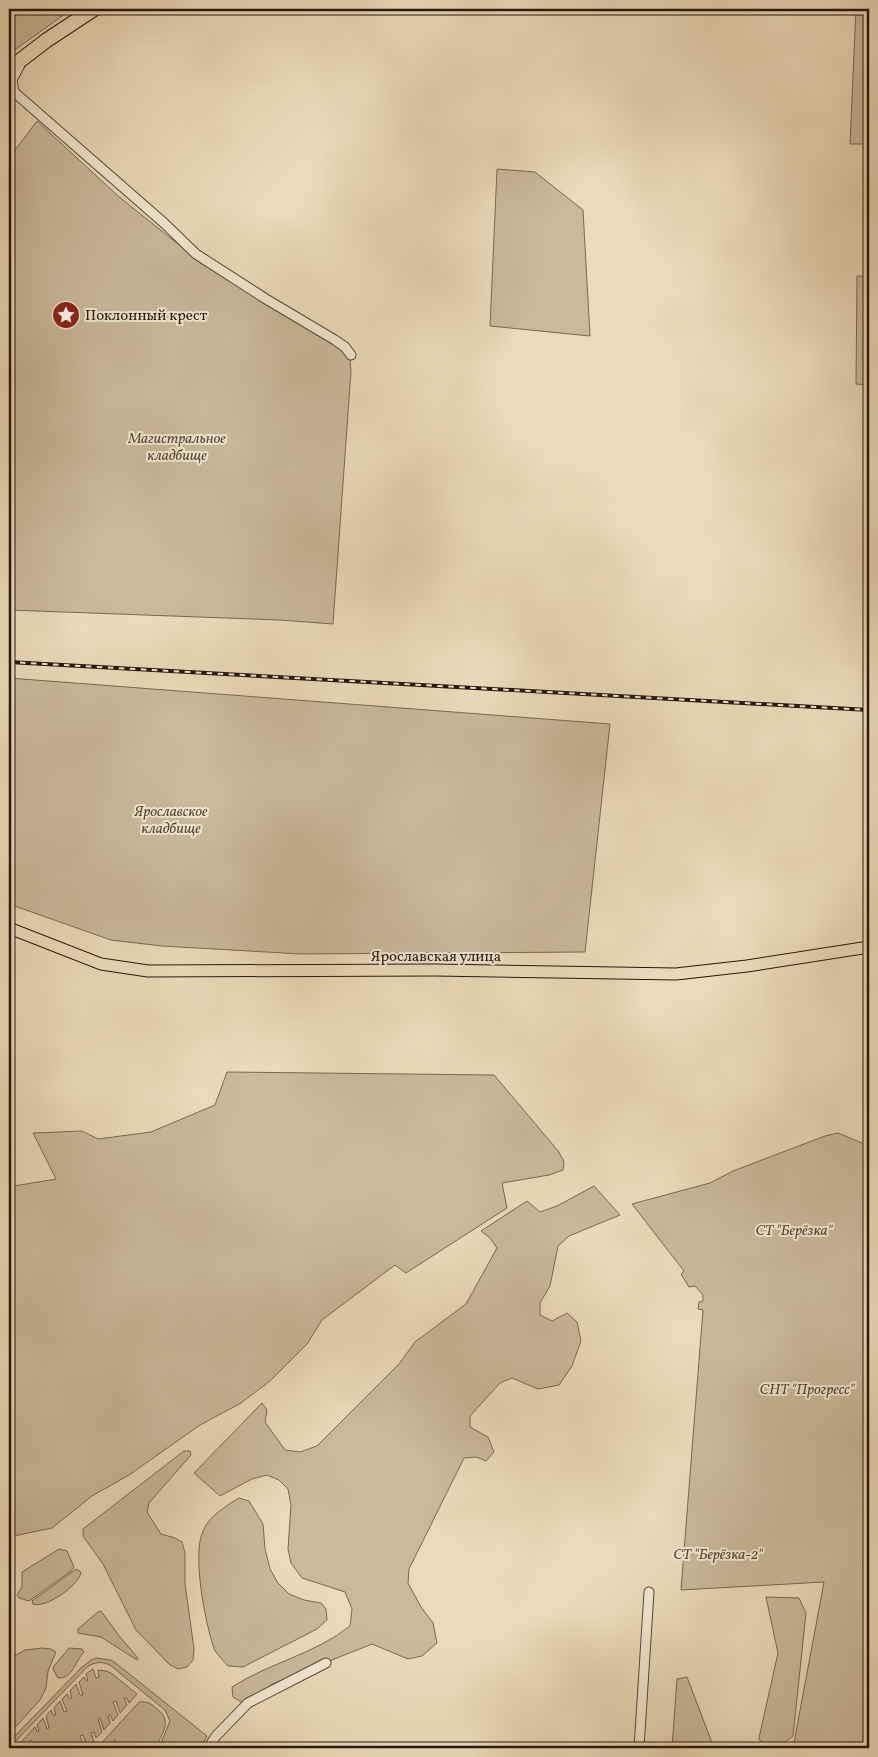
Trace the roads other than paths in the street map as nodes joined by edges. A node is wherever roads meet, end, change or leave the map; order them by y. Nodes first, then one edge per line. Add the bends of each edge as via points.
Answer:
1 (94, 9) edge
2 (29, 53) junction
3 (9, 62) edge
4 (9, 69) edge
5 (11, 91) edge
6 (351, 355) dead end
7 (9, 928) edge
8 (869, 947) edge
9 (650, 1592) dead end
10 (326, 1663) dead end
11 (208, 1748) edge
12 (639, 1748) edge

1 - 2 highway
2 - 3 street
2 - 4 highway
2 - 5 street via 14,75
5 - 6 street via 196,254 336,340
7 - 8 main road, Ярославская улица via 101,964 148,971 434,970 676,974
9 - 12 street
10 - 11 street via 248,1703

